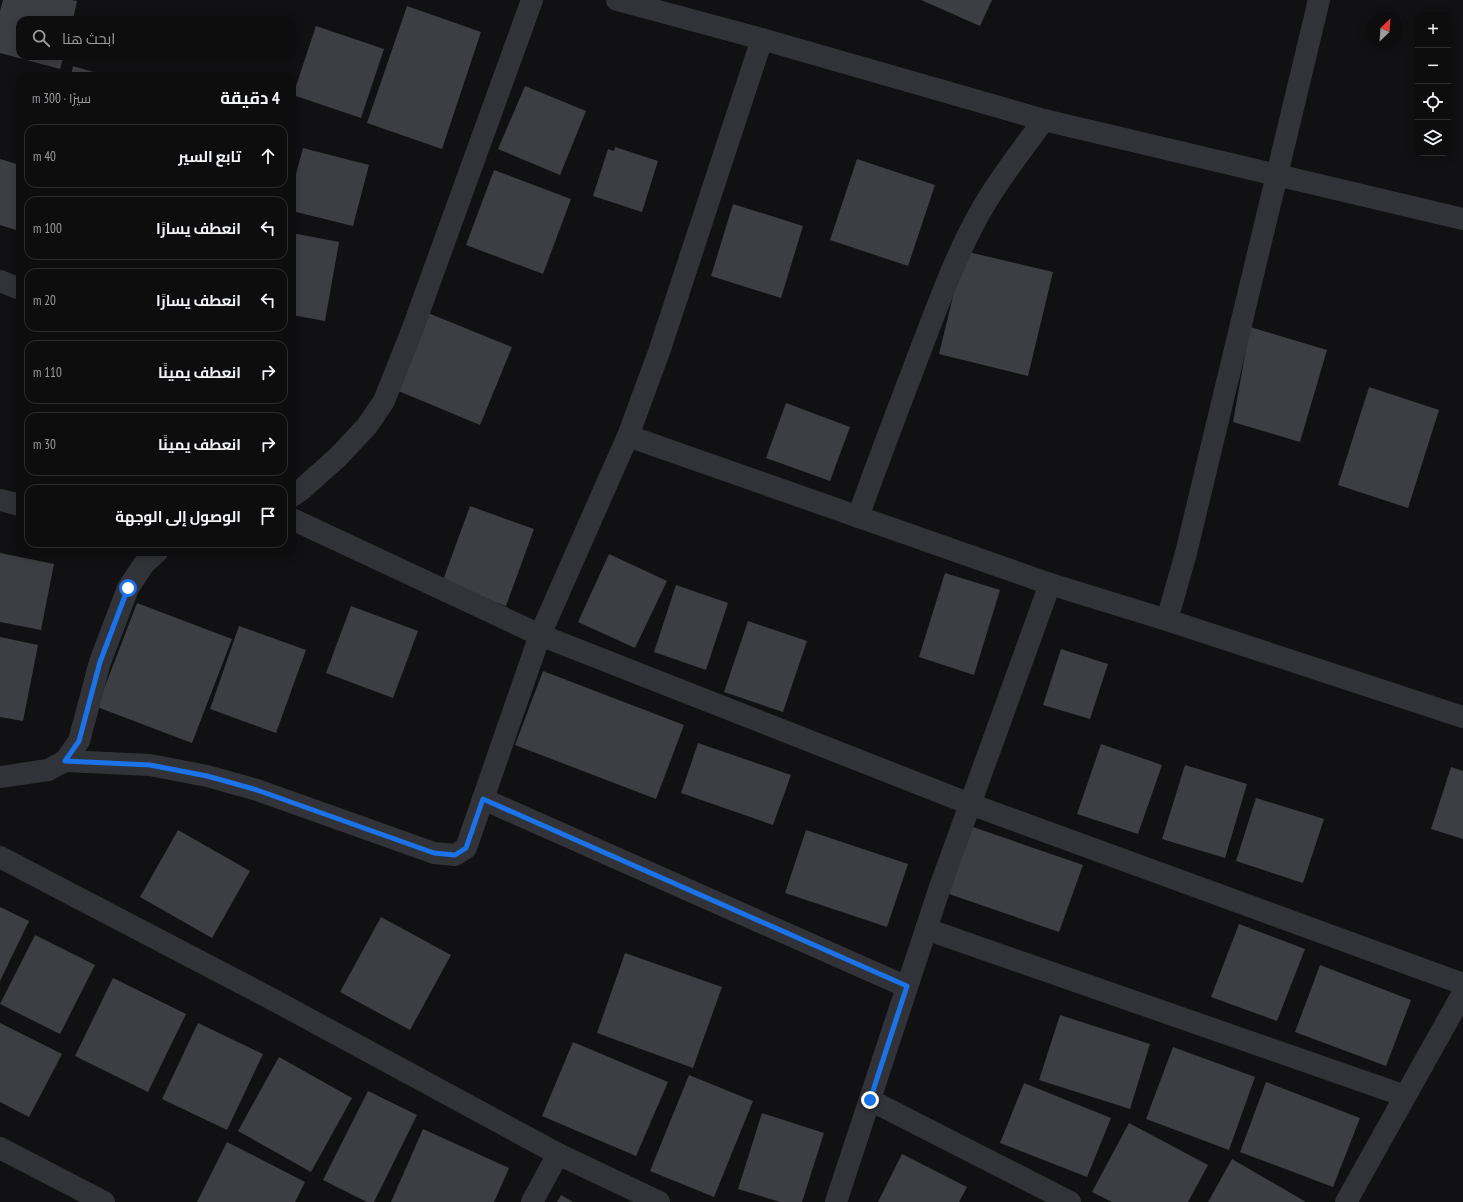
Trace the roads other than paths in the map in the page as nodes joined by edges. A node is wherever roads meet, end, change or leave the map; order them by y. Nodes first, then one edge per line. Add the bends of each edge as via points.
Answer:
1 (532, 0) edge
2 (617, 0) edge
3 (1319, 0) edge
4 (762, 39) junction
5 (1044, 120) junction
6 (1276, 175) junction
7 (1463, 219) edge
8 (0, 281) edge
9 (16, 287) edge
10 (628, 436) junction
11 (296, 493) edge
12 (0, 500) edge
13 (16, 504) edge
14 (858, 517) junction
15 (296, 521) edge
16 (153, 556) edge
17 (1050, 584) junction
18 (1167, 620) junction
19 (540, 635) junction
20 (1463, 717) edge
21 (65, 761) junction
22 (0, 777) edge
23 (483, 799) junction
24 (970, 804) junction
25 (0, 857) edge
26 (926, 929) junction
27 (1463, 984) edge
28 (907, 986) junction
29 (1463, 993) edge
30 (1405, 1096) junction
31 (870, 1100) junction
32 (0, 1148) edge
33 (558, 1154) junction
34 (104, 1202) edge
35 (532, 1202) edge
36 (659, 1202) edge
37 (836, 1202) edge
38 (1070, 1202) edge
39 (1346, 1202) edge

1 - 11 street via 384,401 367,426 338,457
2 - 4 street
3 - 6 street
4 - 5 street
4 - 10 street via 659,352
5 - 6 street
5 - 14 street via 986,203 948,279
6 - 7 street
6 - 18 street via 1186,553
8 - 9 street
10 - 14 street
10 - 19 street
12 - 13 street
14 - 17 street
15 - 19 street
16 - 21 street via 128,588 100,662 79,741
17 - 18 street
17 - 24 street
18 - 20 street
19 - 23 street
19 - 24 street
21 - 22 street via 48,770
21 - 23 street via 150,765 207,776 257,790 434,853 455,855 466,848
23 - 28 street
24 - 26 street
24 - 27 street
25 - 33 street via 268,997
26 - 28 street
26 - 30 street
28 - 31 street
29 - 30 street
30 - 39 street
31 - 37 street
31 - 38 street
32 - 34 street
33 - 35 street
33 - 36 street

